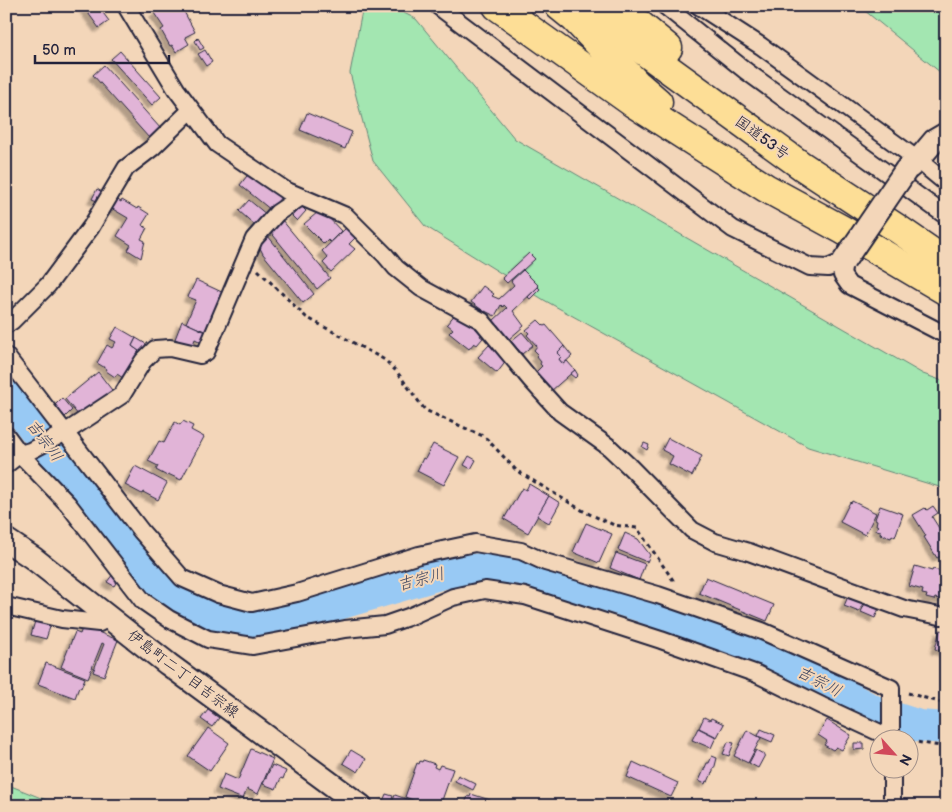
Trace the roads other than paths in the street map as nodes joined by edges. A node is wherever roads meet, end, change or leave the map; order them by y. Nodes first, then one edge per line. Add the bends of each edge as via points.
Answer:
1 (126, 6) edge
2 (438, 6) edge
3 (497, 6) edge
4 (559, 6) edge
5 (584, 6) edge
6 (617, 6) edge
7 (665, 6) edge
8 (699, 6) edge
9 (191, 110) junction
10 (946, 134) edge
11 (912, 165) junction
12 (946, 183) edge
13 (766, 188) junction
14 (301, 196) junction
15 (946, 216) edge
16 (898, 229) junction
17 (843, 230) junction
18 (844, 261) junction
19 (946, 262) edge
20 (946, 291) edge
21 (946, 302) edge
22 (6, 325) edge
23 (946, 334) edge
24 (6, 356) edge
25 (63, 434) junction
26 (6, 435) edge
27 (25, 453) junction
28 (6, 464) edge
29 (6, 540) edge
30 (6, 606) edge
31 (946, 616) edge
32 (109, 618) junction
33 (877, 730) edge
34 (891, 730) edge
35 (892, 780) edge
36 (360, 806) edge
37 (892, 806) edge

1 - 9 street
2 - 18 street via 732,229 810,268 828,268
3 - 13 highway via 634,103
4 - 13 highway via 636,83 688,128 741,162
5 - 16 highway, 国道53号 via 802,166
6 - 16 highway via 703,74 848,179
7 - 15 street via 746,71
8 - 11 street via 761,46
9 - 14 street via 217,144 285,190
9 - 22 street via 126,168 91,227 48,285
10 - 11 street via 934,141
11 - 12 street
11 - 18 street, bridge
13 - 17 highway
14 - 25 street via 277,213 254,240 206,352 200,355 170,348 155,349 143,361 122,395
14 - 31 street via 346,216 396,268 421,288 482,321 560,412 609,447 692,530 715,542 904,609
16 - 19 highway, 国道53号
17 - 20 highway
17 - 21 highway via 847,244
18 - 23 street via 842,274 849,285
24 - 25 street
25 - 27 street
25 - 34 street via 182,578 218,594 252,603 475,543 521,551 545,562 658,595 762,631 891,692
26 - 27 street
27 - 28 street
27 - 33 street via 144,601 169,619 208,639 254,646 385,625 453,597 485,590 525,596 757,674
29 - 32 street, 伊島町二丁目吉宗線
30 - 32 street via 62,619 99,623
32 - 36 street, 伊島町二丁目吉宗線
35 - 37 street

